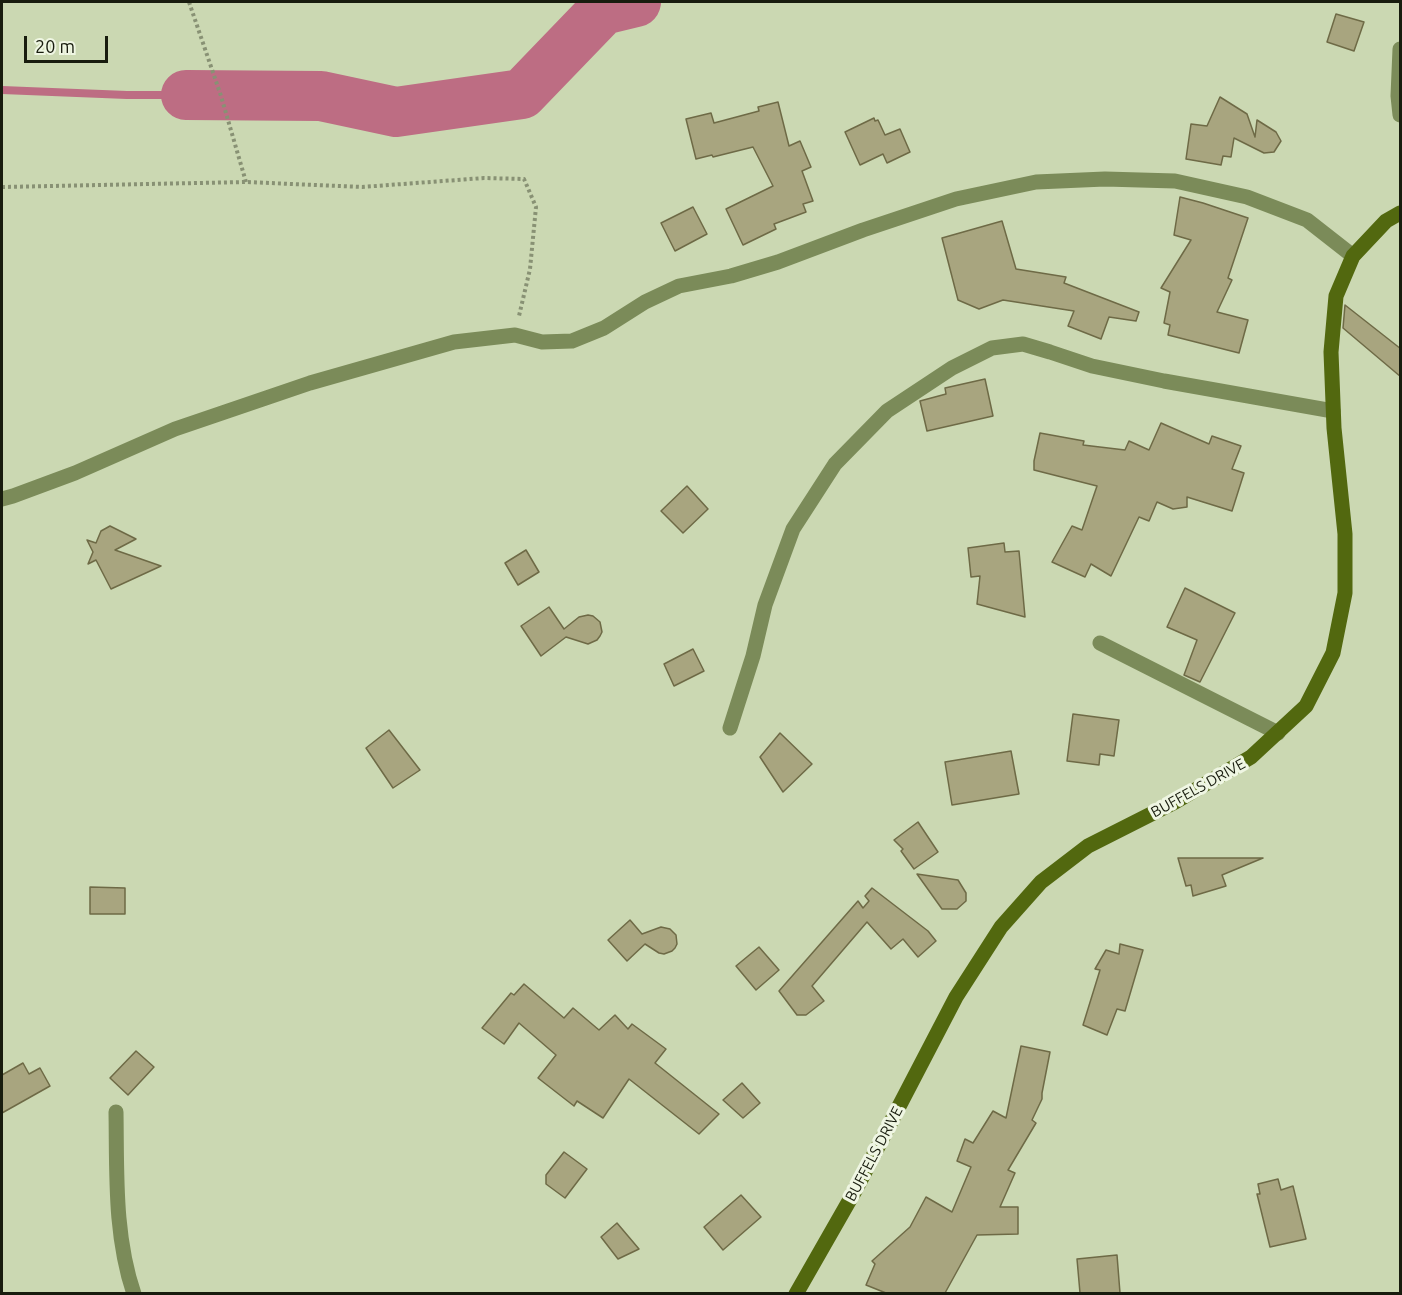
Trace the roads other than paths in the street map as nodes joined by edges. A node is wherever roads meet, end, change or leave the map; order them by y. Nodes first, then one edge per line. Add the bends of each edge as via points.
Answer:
1 (1401, 49) edge
2 (1401, 115) edge
3 (1401, 213) edge
4 (1353, 256) junction
5 (1333, 411) junction
6 (2, 499) edge
7 (1100, 643) dead end
8 (730, 728) dead end
9 (1278, 733) junction
10 (116, 1112) dead end
11 (134, 1293) edge
12 (796, 1293) edge

1 - 2 street
3 - 4 street, BUFFELS DRIVE via 1386,221
4 - 5 street, BUFFELS DRIVE via 1336,296 1331,352
4 - 6 street via 1307,220 1247,197 1175,181 1104,178 1035,182 956,199 778,262 679,286 604,328 572,341 542,342 515,335 454,342 310,383 175,429 75,473
5 - 8 street via 1092,366 1023,344 992,348 952,368 887,411 835,464 793,529 765,605
5 - 9 street, BUFFELS DRIVE via 1345,534 1345,593 1333,653 1306,706
7 - 9 street
9 - 12 street, BUFFELS DRIVE via 1251,757 1175,802 1088,846 1041,882 1001,927 956,997 856,1189
10 - 11 street via 120,1233

